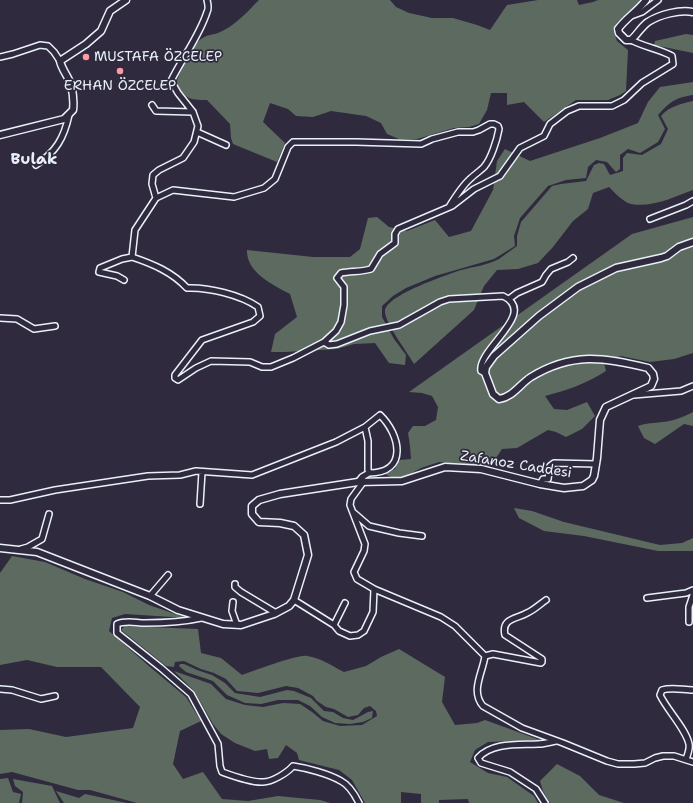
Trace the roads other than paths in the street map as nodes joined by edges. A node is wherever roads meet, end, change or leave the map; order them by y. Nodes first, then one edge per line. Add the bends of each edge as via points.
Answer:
1 (126, 0) edge
2 (207, 0) edge
3 (646, 0) edge
4 (658, 0) edge
5 (693, 12) edge
6 (629, 17) junction
7 (631, 40) junction
8 (0, 57) edge
9 (60, 61) junction
10 (152, 105) dead end
11 (193, 112) junction
12 (69, 115) junction
13 (197, 132) junction
14 (0, 135) edge
15 (226, 145) dead end
16 (36, 165) dead end
17 (156, 198) junction
18 (693, 201) edge
19 (449, 207) junction
20 (650, 219) dead end
21 (693, 242) edge
22 (132, 257) junction
23 (573, 258) dead end
24 (124, 280) dead end
25 (510, 299) junction
26 (0, 318) edge
27 (55, 326) dead end
28 (324, 342) junction
29 (486, 373) junction
30 (693, 386) edge
31 (634, 395) junction
32 (365, 427) junction
33 (596, 464) junction
34 (202, 472) junction
35 (369, 473) junction
36 (361, 481) junction
37 (540, 484) junction
38 (0, 500) edge
39 (200, 504) dead end
40 (353, 512) junction
41 (49, 514) dead end
42 (422, 536) dead end
43 (0, 548) edge
44 (18, 550) junction
45 (168, 576) dead end
46 (235, 584) dead end
47 (374, 590) junction
48 (693, 590) edge
49 (693, 595) edge
50 (150, 596) junction
51 (647, 598) dead end
52 (294, 600) junction
53 (546, 600) dead end
54 (233, 602) dead end
55 (345, 604) dead end
56 (276, 613) junction
57 (201, 618) junction
58 (689, 622) dead end
59 (237, 625) junction
60 (334, 625) junction
61 (485, 656) junction
62 (0, 689) edge
63 (693, 690) edge
64 (55, 696) dead end
65 (556, 741) junction
66 (686, 759) junction
67 (693, 762) edge
68 (359, 803) edge
69 (545, 803) edge

1 - 9 street via 110,11 100,31 86,44
2 - 11 street via 208,11 171,81
3 - 6 street
4 - 6 street via 642,12
5 - 7 street via 676,12 648,22
6 - 7 street via 618,29 626,40
7 - 19 street via 672,56 673,64 612,106 579,106 566,111 550,124 544,136 520,148 500,176 474,189
8 - 9 street via 40,45 48,46
9 - 12 street via 70,84 74,102
10 - 11 street via 156,111
11 - 13 street via 198,126
12 - 14 street via 64,120
12 - 16 street via 59,144 48,157
13 - 15 street
13 - 17 street via 194,142 183,158 153,175 152,184
17 - 19 street via 173,190 234,197 264,188 276,179 288,148 293,142 422,144 458,132 480,130 490,124 498,126 488,161 469,179
17 - 22 street via 135,230
18 - 20 street
19 - 28 street via 398,229 394,243 380,254 371,269 341,273 337,278 344,287 341,322
21 - 29 street via 679,247 667,256 616,268 578,287 539,316 494,356 486,367
22 - 24 street via 100,268 99,272
22 - 28 street via 152,263 178,279 187,288 222,293 258,306 260,316 253,322 202,340 175,375 178,380 211,361 250,362 271,368
23 - 25 street via 552,269 542,282 517,293
25 - 28 street via 500,295 449,299 399,325 370,331 337,344 329,345
25 - 29 street via 514,313 484,359 481,369
26 - 27 street via 17,319 34,329
29 - 31 street, Zafanoz Caddesi via 493,394 499,399 508,396 532,377 562,363 590,358 623,361 648,368 653,374 651,386
30 - 31 street via 681,391
31 - 33 street, Zafanoz Caddesi via 604,410 600,420
32 - 34 street via 336,442 252,475
32 - 35 street
32 - 35 street via 380,415 391,430 397,456 394,464 388,469 379,473
33 - 37 street, Zafanoz Caddesi via 592,480 583,486 564,488
33 - 37 street via 554,463 550,466 548,479 543,479
34 - 38 street via 148,476
34 - 39 street
35 - 36 street via 362,477
36 - 37 street, Zafanoz Caddesi via 402,481 444,467 481,469
36 - 40 street via 351,498
36 - 52 street, Zafanoz Caddesi via 280,494 259,500 252,506 252,514 259,522 294,526 304,535 308,555
40 - 42 street via 369,526
40 - 47 street via 365,544 354,572 357,579
41 - 44 street via 42,539
43 - 44 street
44 - 50 street via 37,552
45 - 50 street
46 - 56 street via 241,592
47 - 60 street via 373,612 364,631 350,636 339,631
47 - 61 street via 441,617 455,626
48 - 51 street
49 - 58 street via 689,607
50 - 57 street
52 - 56 street
52 - 60 street
53 - 61 street via 528,613 510,619 504,629 505,635 542,659 542,662 493,654
54 - 59 street via 232,611
55 - 60 street
56 - 59 street
57 - 59 street
57 - 68 street via 173,622 123,621 118,624 118,633 191,694 218,744 222,772 263,783 278,777 293,766 306,768 342,781
61 - 65 street via 477,681 483,706 522,728
62 - 64 street via 41,699
63 - 66 street via 668,688 662,690 660,696 686,735 689,744
65 - 66 street via 618,764 645,763 663,756
65 - 69 street via 504,745 481,754 478,758 481,763 510,772 536,789
66 - 67 street

